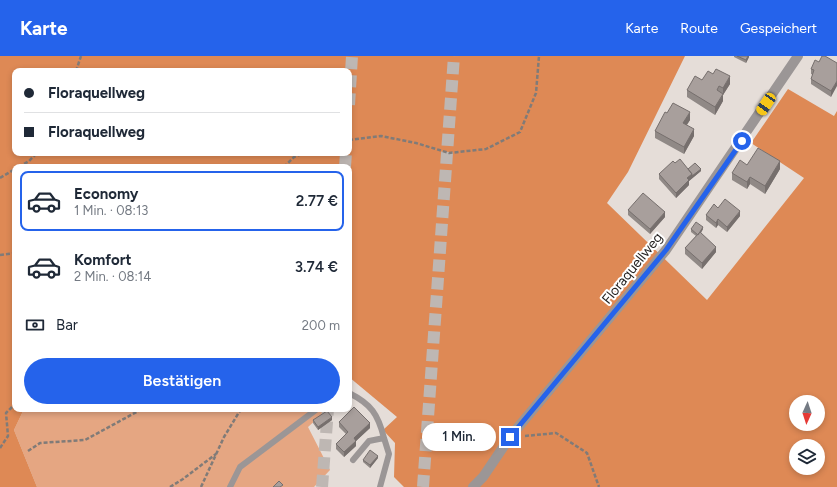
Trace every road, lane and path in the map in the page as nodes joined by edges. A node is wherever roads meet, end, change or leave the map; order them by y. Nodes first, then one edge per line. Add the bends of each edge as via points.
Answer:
1 (81, 56) edge
2 (539, 56) edge
3 (798, 56) edge
4 (77, 68) edge
5 (352, 140) edge
6 (34, 156) edge
7 (294, 156) edge
8 (24, 164) edge
9 (287, 164) edge
10 (12, 171) edge
11 (0, 178) edge
12 (12, 253) edge
13 (0, 255) edge
14 (352, 394) edge
15 (12, 407) edge
16 (136, 412) edge
17 (239, 412) edge
18 (313, 412) edge
19 (510, 437) junction
20 (384, 438) junction
21 (0, 448) edge
22 (28, 451) dead end
23 (216, 454) junction
24 (352, 460) dead end
25 (170, 487) edge
26 (201, 487) edge
27 (230, 487) edge
28 (380, 487) edge
29 (473, 487) edge
30 (599, 487) edge

1 - 4 path
2 - 5 path via 536,93 520,132 486,149 449,153 381,136
3 - 19 street, Floraquellweg via 666,250
6 - 8 path
7 - 9 path
10 - 11 path
12 - 13 path
14 - 20 lane via 370,408 380,420
15 - 21 path via 6,413 8,436
16 - 22 path via 85,440 40,443
17 - 23 path
18 - 27 lane via 240,467
19 - 29 street, Floraquellweg via 483,477
19 - 30 path via 556,433 587,453
20 - 24 lane via 369,441
20 - 28 lane via 389,454
23 - 25 path
23 - 26 path

